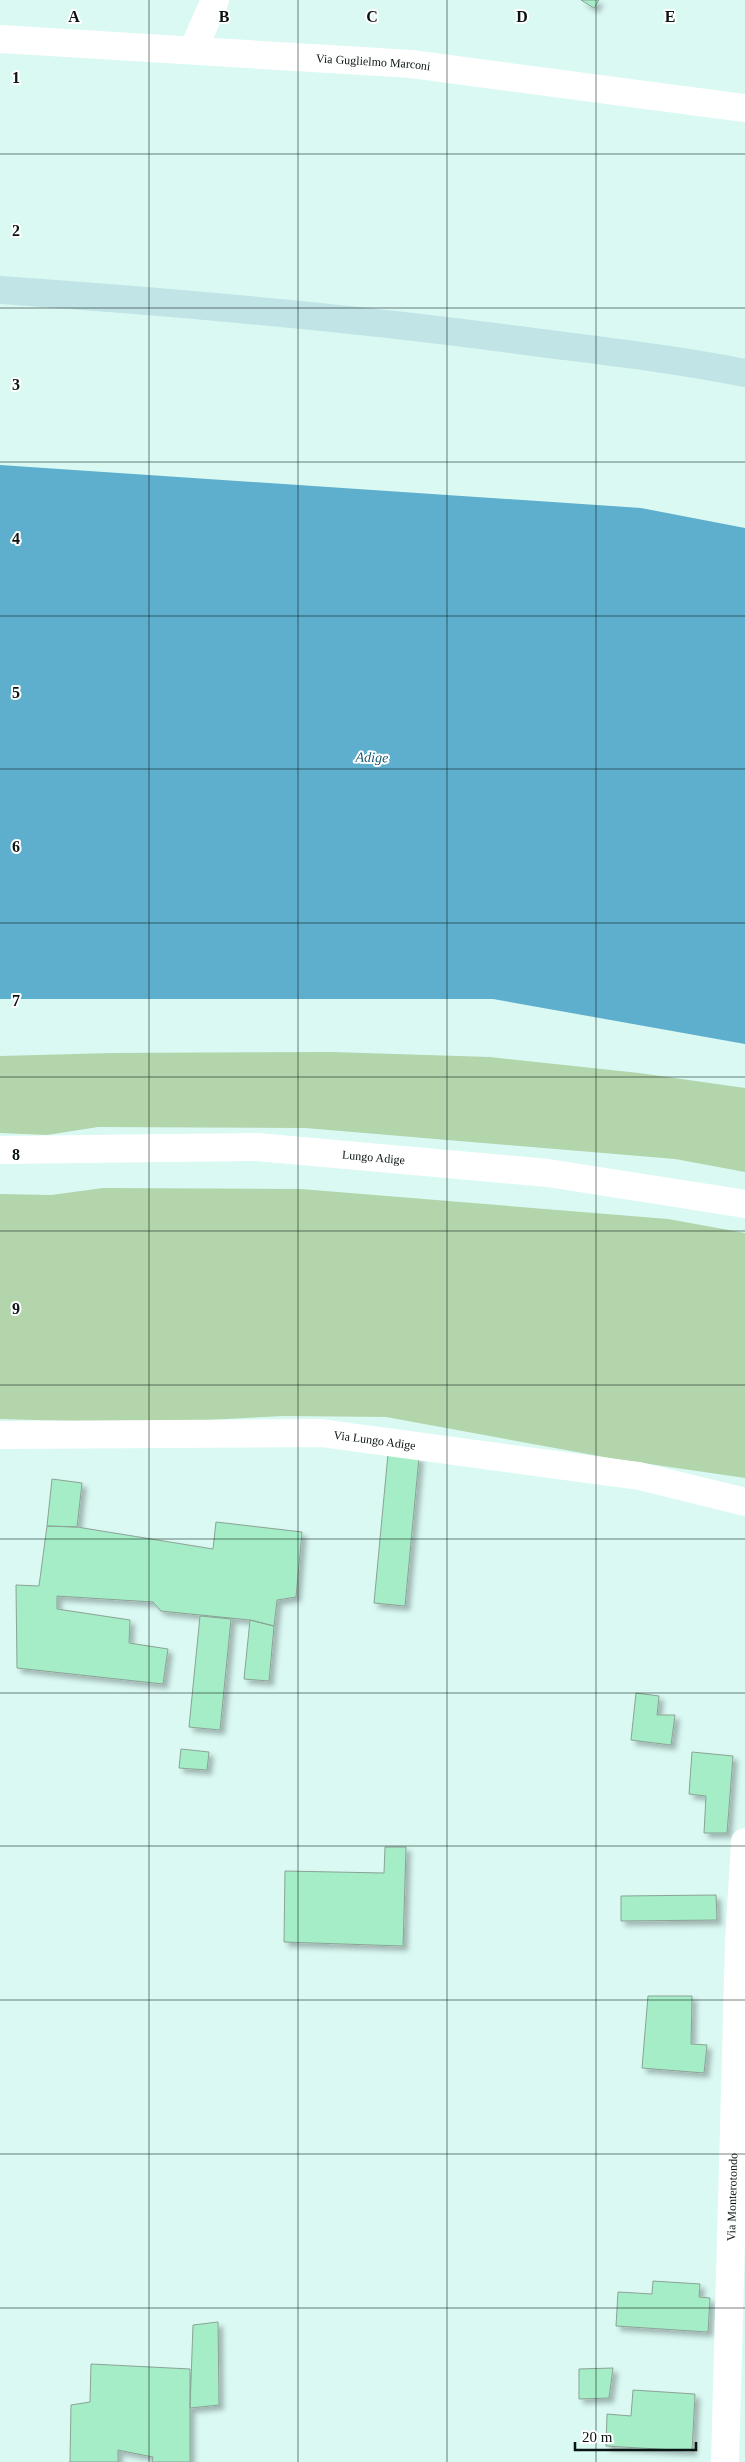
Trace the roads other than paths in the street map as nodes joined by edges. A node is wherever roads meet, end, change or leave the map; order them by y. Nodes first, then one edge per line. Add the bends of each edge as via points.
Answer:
1 (215, 0) edge
2 (0, 39) edge
3 (193, 50) junction
4 (745, 108) edge
5 (0, 290) edge
6 (745, 373) edge
7 (0, 1150) edge
8 (745, 1204) edge
9 (0, 1435) edge
10 (745, 1502) edge
11 (745, 1842) edge
12 (725, 2462) edge

1 - 3 street
2 - 3 street, Via Guglielmo Marconi
3 - 4 street, Via Guglielmo Marconi via 411,64
5 - 6 main road via 162,301 446,330 694,362
7 - 8 street, Lungo Adige via 257,1146 548,1173
9 - 10 street, Via Lungo Adige via 321,1433 639,1476
11 - 12 street, Via Monterotondo

